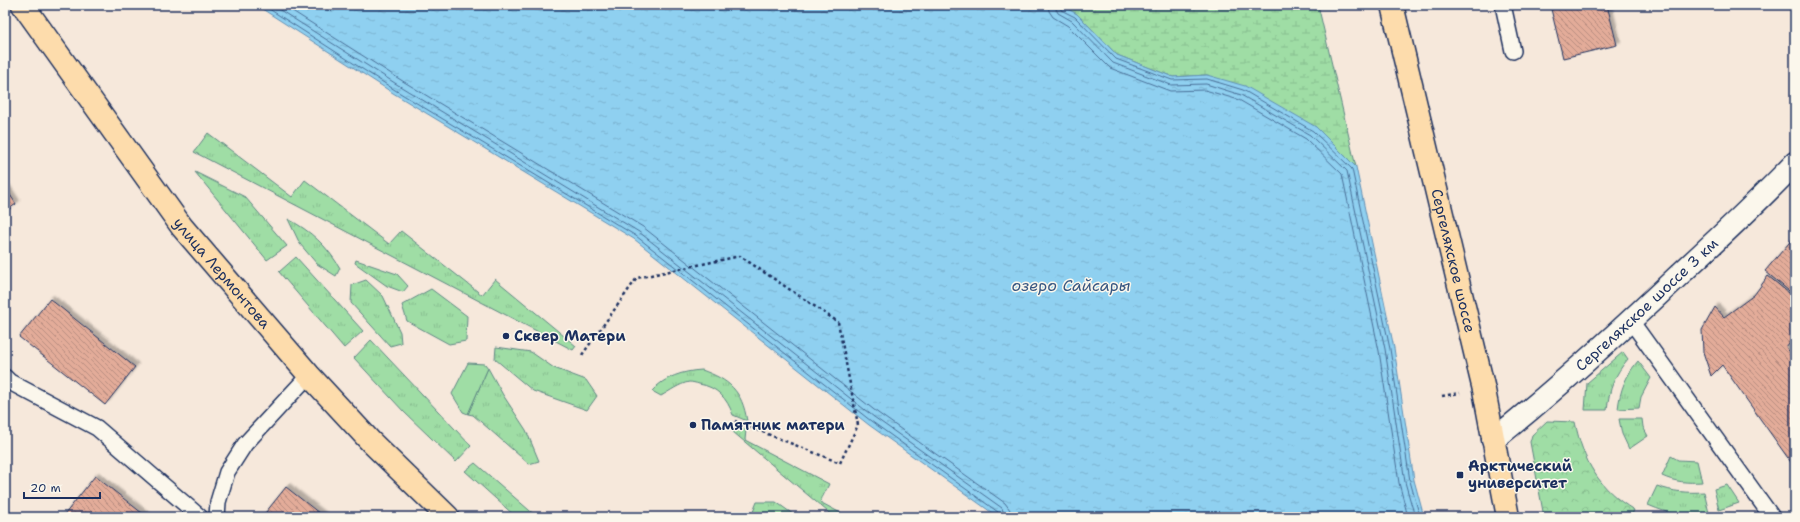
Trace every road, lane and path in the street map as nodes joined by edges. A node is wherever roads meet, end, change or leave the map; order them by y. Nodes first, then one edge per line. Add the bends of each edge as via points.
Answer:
1 (23, 5) edge
2 (1392, 5) edge
3 (1502, 5) edge
4 (1513, 51) dead end
5 (1795, 164) edge
6 (1631, 321) junction
7 (582, 355) dead end
8 (309, 375) junction
9 (5, 377) edge
10 (735, 421) dead end
11 (1493, 440) junction
12 (200, 517) edge
13 (217, 517) edge
14 (448, 517) edge
15 (1508, 517) edge
16 (1772, 517) edge

1 - 8 main road, улица Лермонтова via 182,227
2 - 11 main road, Сергеляхское шоссе via 1484,390
3 - 4 lane
5 - 6 street, Сергеляхское шоссе 3 км
6 - 11 street, Сергеляхское шоссе 3 км
6 - 16 lane
7 - 10 path via 636,278 740,256 838,322 858,425 840,463
8 - 13 lane via 245,444 230,466 218,502
8 - 14 main road, улица Лермонтова via 371,442
9 - 12 lane via 98,428
11 - 15 main road, Сергеляхское шоссе

